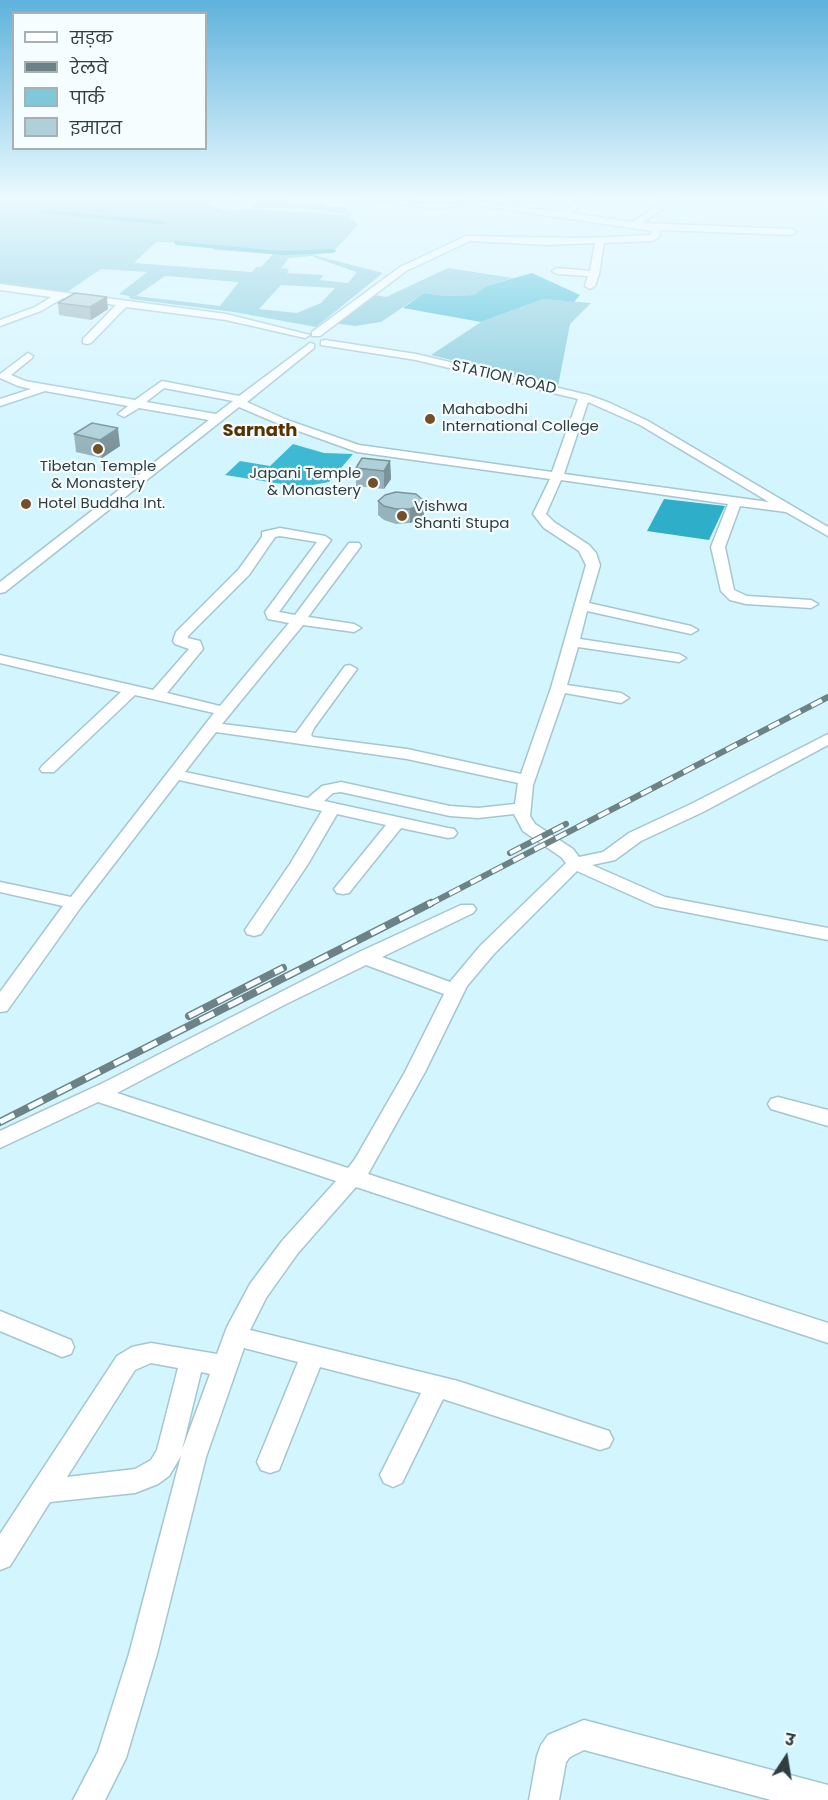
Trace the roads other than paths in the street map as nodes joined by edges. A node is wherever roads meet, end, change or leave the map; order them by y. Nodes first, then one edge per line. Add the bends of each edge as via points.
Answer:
1 (385, 282) edge
2 (591, 282) edge
3 (590, 286) dead end
4 (0, 287) edge
5 (61, 295) junction
6 (124, 303) junction
7 (0, 323) edge
8 (310, 338) junction
9 (87, 341) dead end
10 (28, 356) dead end
11 (46, 388) junction
12 (584, 397) junction
13 (241, 401) junction
14 (0, 403) edge
15 (138, 403) junction
16 (124, 414) dead end
17 (219, 418) junction
18 (557, 476) junction
19 (735, 501) junction
20 (790, 509) junction
21 (828, 532) edge
22 (354, 546) dead end
23 (0, 589) edge
24 (811, 604) dead end
25 (582, 606) junction
26 (299, 620) junction
27 (354, 628) dead end
28 (691, 630) dead end
29 (574, 642) junction
30 (679, 658) dead end
31 (0, 659) edge
32 (350, 669) dead end
33 (559, 688) junction
34 (132, 690) junction
35 (156, 696) junction
36 (621, 698) dead end
37 (224, 711) junction
38 (211, 727) junction
39 (305, 739) junction
40 (828, 739) edge
41 (48, 769) dead end
42 (173, 774) junction
43 (527, 780) junction
44 (311, 804) junction
45 (523, 807) junction
46 (332, 808) junction
47 (397, 822) junction
48 (448, 833) dead end
49 (575, 863) junction
50 (0, 888) edge
51 (343, 889) dead end
52 (75, 903) junction
53 (467, 909) dead end
54 (254, 930) dead end
55 (828, 934) edge
56 (364, 957) junction
57 (455, 991) junction
58 (0, 1006) edge
59 (97, 1094) junction
60 (778, 1104) dead end
61 (828, 1118) edge
62 (0, 1140) edge
63 (351, 1179) junction
64 (0, 1321) edge
65 (828, 1333) edge
66 (236, 1336) junction
67 (62, 1347) dead end
68 (312, 1356) junction
69 (192, 1360) junction
70 (225, 1366) junction
71 (436, 1387) junction
72 (600, 1439) dead end
73 (270, 1462) dead end
74 (393, 1475) dead end
75 (43, 1491) junction
76 (0, 1557) edge
77 (88, 1800) edge
78 (544, 1800) edge
79 (828, 1800) edge

1 - 8 street
2 - 3 street
4 - 5 street
5 - 6 street
5 - 7 street via 38,309
6 - 8 street via 239,319
6 - 9 street
8 - 12 street, STATION ROAD via 325,344 416,357
8 - 13 street
10 - 11 street via 4,376
11 - 14 street
11 - 15 street
12 - 18 street
12 - 20 street, STATION ROAD via 644,423
13 - 15 street via 162,384
13 - 17 street
13 - 18 street via 283,422 357,448
15 - 16 street
15 - 17 street
17 - 23 street
18 - 19 street
18 - 25 street via 539,514 589,553 593,565
19 - 20 street
19 - 24 street via 718,547 728,591 746,600
20 - 21 street, STATION ROAD
22 - 26 street
25 - 28 street
25 - 29 street
26 - 27 street
26 - 35 street via 272,615 325,540 272,532 244,572 181,635 180,641 195,644 196,649
26 - 37 street
29 - 30 street
29 - 33 street
31 - 34 street
32 - 39 street via 306,728
33 - 36 street
33 - 43 street
34 - 35 street
34 - 41 street
35 - 37 street
37 - 38 street
38 - 39 street
38 - 42 street
39 - 43 street via 416,755
40 - 49 street via 635,837 609,856
42 - 44 street
42 - 52 street
43 - 45 street
44 - 45 street via 328,789 341,787 450,811 478,813
44 - 46 street
45 - 49 street via 524,822
46 - 47 street
46 - 54 street
47 - 48 street
47 - 51 street
49 - 55 street via 661,902
49 - 57 street via 471,967
50 - 52 street
52 - 58 street
53 - 56 street
56 - 57 street
56 - 59 street
57 - 63 street via 390,1120
59 - 62 street
59 - 63 street
60 - 61 street
63 - 65 street
63 - 66 street via 290,1247 258,1291
64 - 67 street
66 - 68 street
66 - 70 street
68 - 71 street
68 - 73 street
69 - 70 street
69 - 75 street via 141,1354 126,1363
69 - 75 street via 169,1453 160,1468 135,1481
70 - 77 street via 193,1457 143,1654 111,1758
71 - 72 street
71 - 74 street
75 - 76 street
78 - 79 street via 552,1756 559,1746 584,1735

